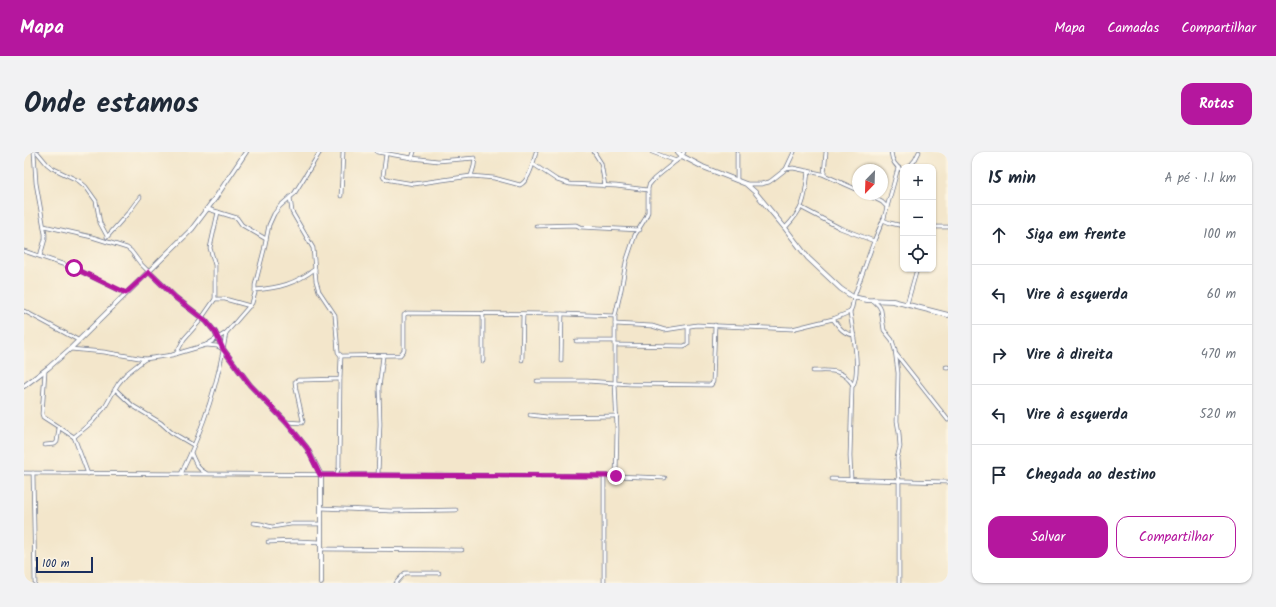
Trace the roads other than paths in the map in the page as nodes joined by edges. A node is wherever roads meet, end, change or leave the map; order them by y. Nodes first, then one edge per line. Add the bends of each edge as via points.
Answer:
1 (34, 152) edge
2 (37, 152) edge
3 (246, 152) edge
4 (320, 152) edge
5 (343, 152) edge
6 (377, 152) edge
7 (414, 152) edge
8 (536, 152) edge
9 (594, 152) edge
10 (652, 152) edge
11 (678, 152) edge
12 (738, 152) edge
13 (794, 152) edge
14 (826, 152) edge
15 (891, 152) edge
16 (919, 152) edge
17 (386, 154) junction
18 (683, 154) edge
19 (412, 158) junction
20 (676, 160) junction
21 (533, 164) junction
22 (912, 164) edge
23 (898, 168) joint
24 (786, 169) junction
25 (808, 171) junction
26 (824, 174) junction
27 (471, 176) junction
28 (737, 180) junction
29 (746, 184) junction
30 (605, 186) junction
31 (852, 187) edge
32 (648, 190) junction
33 (341, 196) dead end
34 (140, 197) dead end
35 (290, 197) junction
36 (878, 200) edge
37 (887, 206) junction
38 (802, 208) junction
39 (208, 209) junction
40 (218, 212) junction
41 (883, 220) junction
42 (900, 225) edge
43 (44, 226) junction
44 (536, 226) dead end
45 (936, 227) edge
46 (948, 227) edge
47 (785, 228) junction
48 (640, 230) junction
49 (107, 236) junction
50 (266, 239) junction
51 (106, 240) junction
52 (874, 241) junction
53 (24, 251) edge
54 (40, 256) junction
55 (315, 269) junction
56 (149, 272) junction
57 (916, 272) edge
58 (255, 290) junction
59 (126, 293) junction
60 (854, 298) junction
61 (215, 299) junction
62 (873, 300) junction
63 (907, 304) junction
64 (250, 306) junction
65 (24, 311) edge
66 (850, 312) junction
67 (483, 313) junction
68 (522, 314) junction
69 (562, 314) junction
70 (948, 315) edge
71 (615, 316) junction
72 (202, 318) junction
73 (833, 319) junction
74 (616, 324) junction
75 (715, 325) junction
76 (688, 326) junction
77 (226, 333) junction
78 (854, 335) junction
79 (218, 338) junction
80 (78, 340) junction
81 (576, 341) dead end
82 (615, 341) junction
83 (206, 345) junction
84 (615, 345) junction
85 (70, 349) junction
86 (223, 349) junction
87 (895, 353) junction
88 (176, 354) junction
89 (341, 356) junction
90 (383, 356) junction
91 (145, 359) junction
92 (522, 360) dead end
93 (483, 361) dead end
94 (561, 361) dead end
95 (44, 371) junction
96 (812, 371) dead end
97 (340, 379) junction
98 (537, 381) dead end
99 (614, 382) junction
100 (853, 385) junction
101 (24, 386) edge
102 (115, 389) junction
103 (530, 415) dead end
104 (946, 415) edge
105 (617, 416) junction
106 (948, 420) edge
107 (286, 422) junction
108 (59, 428) junction
109 (74, 437) junction
110 (45, 445) dead end
111 (194, 445) junction
112 (192, 453) junction
113 (24, 473) edge
114 (34, 473) junction
115 (88, 474) junction
116 (181, 474) junction
117 (207, 474) junction
118 (320, 475) junction
119 (336, 475) junction
120 (378, 475) junction
121 (604, 476) junction
122 (616, 476) junction
123 (665, 478) dead end
124 (831, 479) dead end
125 (851, 479) junction
126 (900, 481) junction
127 (948, 482) edge
128 (321, 508) junction
129 (456, 510) dead end
130 (254, 523) dead end
131 (321, 524) junction
132 (268, 542) dead end
133 (321, 542) junction
134 (321, 550) junction
135 (462, 550) dead end
136 (439, 573) dead end
137 (35, 583) edge
138 (321, 583) edge
139 (396, 583) edge
140 (604, 583) edge
141 (899, 583) edge

1 - 43 street via 36,182
2 - 49 street via 52,168 86,187 96,201 100,223
3 - 39 street
4 - 35 street
5 - 33 street
6 - 17 street
7 - 19 street
8 - 21 street
9 - 30 street via 601,163
10 - 20 street
11 - 18 street
12 - 28 street
13 - 24 street
14 - 26 street
15 - 23 street via 891,158
16 - 22 street
17 - 19 street
17 - 27 street via 383,176 390,180 414,184
18 - 20 street
18 - 28 street via 713,171
19 - 27 street via 438,161 475,158
20 - 32 street via 650,182
21 - 27 street via 525,182 520,185 494,178
21 - 30 street via 557,180 570,184
23 - 37 street
24 - 25 street
24 - 29 street via 769,182
25 - 26 street
25 - 38 street
26 - 31 street
28 - 29 street
29 - 47 street
30 - 32 street
32 - 48 street via 648,212
34 - 49 street
35 - 50 street via 274,214
35 - 55 street via 292,212 313,248
36 - 37 street
37 - 41 street
38 - 47 street
38 - 52 street via 840,228
39 - 40 street
39 - 56 street
40 - 50 street via 237,218 242,225
40 - 61 street via 210,248 215,265
41 - 42 street
41 - 52 street
43 - 51 street
43 - 54 street via 45,239
44 - 48 street via 576,225
45 - 46 street
47 - 60 street via 811,261 841,290
48 - 71 street via 628,254
49 - 51 street
50 - 58 street
51 - 56 street via 129,249
52 - 60 street
53 - 54 street
54 - 59 street via 74,268
55 - 58 street via 302,278 278,287
55 - 89 street via 319,291 335,315 338,352
56 - 59 street
56 - 72 street
57 - 63 street
58 - 64 street
59 - 80 street
60 - 62 street
60 - 66 street
61 - 64 street
61 - 72 street
62 - 63 street
62 - 87 street via 881,310 884,330 892,340
63 - 70 street
64 - 77 street
65 - 80 street
66 - 73 street
66 - 78 street
67 - 68 street
67 - 90 street via 405,313 403,352 398,356
67 - 93 street
68 - 69 street
68 - 92 street
69 - 71 street
69 - 94 street
71 - 74 street
72 - 79 street via 212,327
72 - 88 street via 184,339
73 - 75 street via 792,329
73 - 78 street via 847,334
74 - 76 street via 652,326 665,330
74 - 82 street
75 - 76 street
75 - 99 street via 711,385
76 - 84 street via 688,344 684,346
77 - 79 street
77 - 86 street
78 - 100 street via 856,352
79 - 83 street
79 - 86 street
80 - 85 street
81 - 82 street
82 - 84 street
83 - 86 street
83 - 88 street
84 - 99 street
85 - 91 street
85 - 95 street
86 - 107 street via 250,385
86 - 111 street via 212,396
87 - 104 street
87 - 126 street via 898,373 897,421 900,447 897,458
88 - 91 street
89 - 90 street
89 - 97 street
90 - 120 street via 379,383
91 - 102 street via 126,374
95 - 101 street
95 - 108 street via 42,416
96 - 100 street via 834,371 846,377
97 - 107 street via 297,381 295,384 303,421 299,424
97 - 119 street via 339,468
98 - 99 street
99 - 105 street
100 - 125 street
102 - 109 street via 105,407
102 - 111 street via 133,406
103 - 105 street
104 - 106 street
105 - 122 street
107 - 118 street via 307,448
108 - 109 street
108 - 110 street via 57,442
109 - 115 street
111 - 112 street
112 - 116 street
112 - 117 street via 199,469
113 - 114 street
114 - 115 street
114 - 137 street
115 - 116 street
116 - 117 street
117 - 118 street
118 - 119 street
118 - 128 street
119 - 120 street
120 - 121 street
121 - 122 street
121 - 140 street
122 - 123 street
124 - 125 street
125 - 126 street
126 - 127 street
126 - 141 street
128 - 129 street
128 - 131 street
130 - 131 street via 272,527
131 - 133 street
132 - 133 street
133 - 134 street
134 - 135 street
134 - 138 street
136 - 139 street via 405,573

